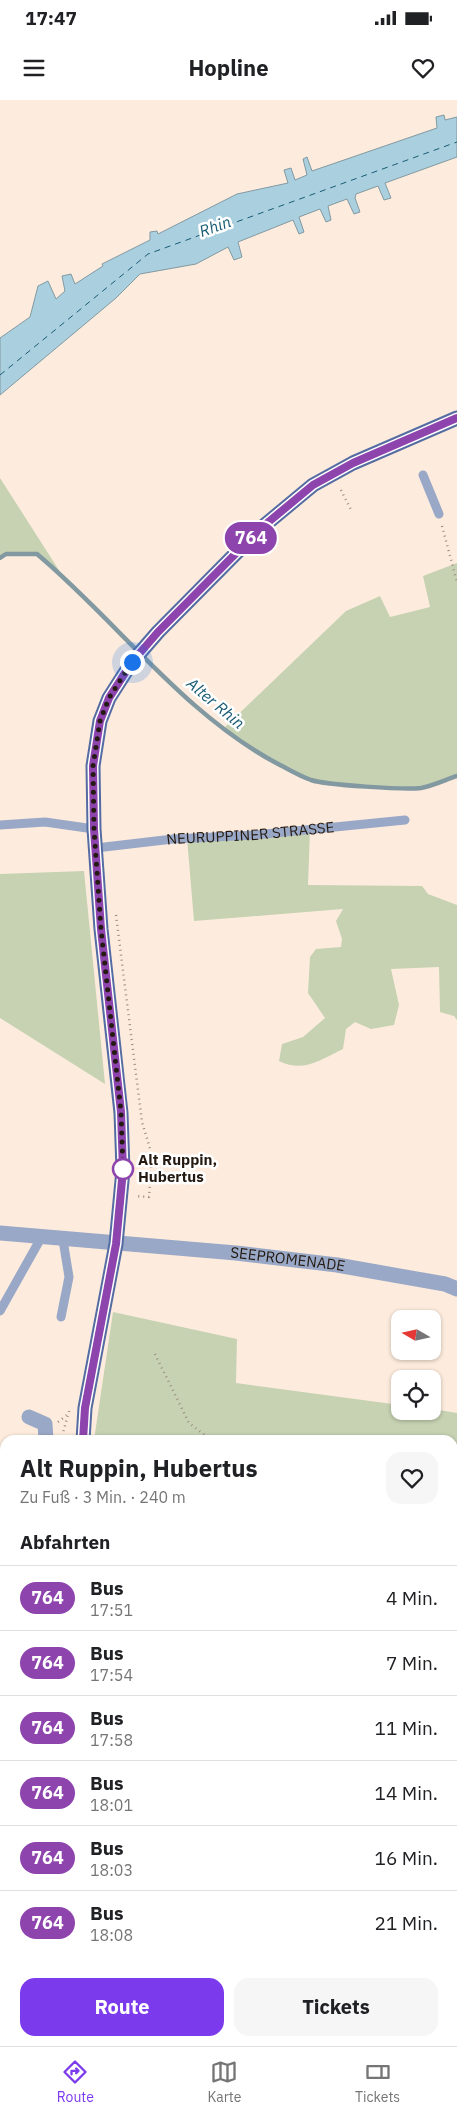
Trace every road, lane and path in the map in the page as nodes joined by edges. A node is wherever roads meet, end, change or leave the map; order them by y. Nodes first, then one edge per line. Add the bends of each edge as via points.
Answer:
1 (457, 418) edge
2 (422, 475) dead end
3 (340, 490) dead end
4 (352, 512) dead end
5 (439, 514) joint
6 (457, 582) edge
7 (405, 820) dead end
8 (0, 826) edge
9 (94, 829) junction
10 (96, 848) junction
11 (116, 914) dead end
12 (120, 1195) junction
13 (0, 1233) edge
14 (41, 1238) junction
15 (63, 1240) junction
16 (116, 1244) junction
17 (457, 1289) edge
18 (0, 1311) edge
19 (61, 1317) dead end
20 (155, 1354) dead end
21 (29, 1416) dead end
22 (46, 1435) edge
23 (84, 1435) edge
24 (205, 1435) edge

1 - 9 main road via 353,463 313,485 260,529 158,632 132,662 109,698 100,721 93,766
2 - 5 lane
3 - 4 path
5 - 6 path
7 - 10 lane, NEURUPPINER STRASSE
8 - 9 lane via 45,822
9 - 10 main road
10 - 12 main road via 101,929 121,1112 123,1170
11 - 12 path via 142,1122 152,1155 149,1197
12 - 16 main road
13 - 14 street, SEEPROMENADE
14 - 15 street, SEEPROMENADE
14 - 18 lane
15 - 16 street, SEEPROMENADE
15 - 19 lane via 69,1277
16 - 17 street, SEEPROMENADE via 336,1265 445,1284
16 - 23 main road via 85,1408
20 - 24 path via 190,1423
21 - 22 street via 45,1424

